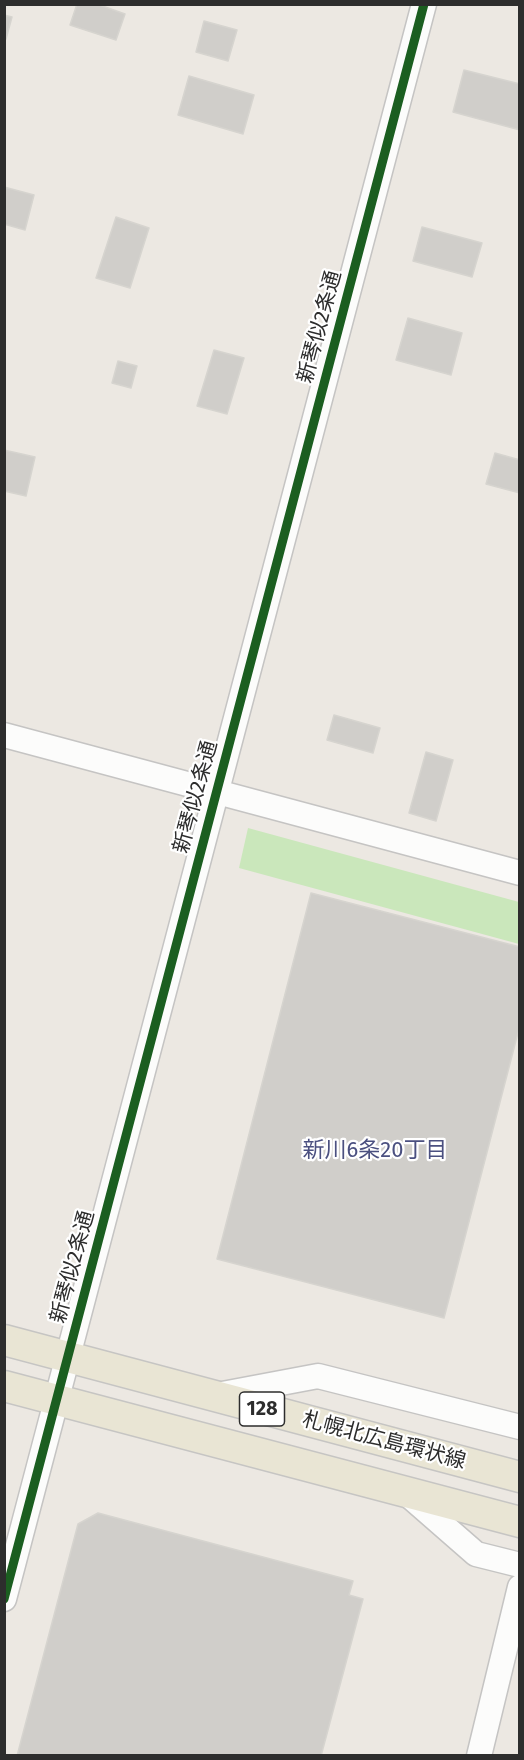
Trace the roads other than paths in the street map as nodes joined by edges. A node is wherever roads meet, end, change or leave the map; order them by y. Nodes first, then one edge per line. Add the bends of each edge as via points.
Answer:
1 (424, 4) edge
2 (4, 735) edge
3 (215, 792) junction
4 (519, 873) edge
5 (4, 1340) edge
6 (68, 1357) junction
7 (4, 1386) edge
8 (211, 1396) junction
9 (56, 1399) junction
10 (519, 1427) edge
11 (519, 1477) edge
12 (405, 1492) junction
13 (519, 1522) edge
14 (519, 1565) edge
15 (519, 1587) edge
16 (4, 1599) edge
17 (479, 1755) edge

1 - 3 street, 新琴似2条通
2 - 3 street
3 - 4 street
3 - 6 street, 新琴似2条通
5 - 6 main road, 札幌北広島環状線 / 128
6 - 8 main road, 札幌北広島環状線 / 128
6 - 9 street, 新琴似2条通
7 - 9 main road, 札幌北広島環状線 / 128
8 - 10 street via 318,1376
8 - 11 main road, 札幌北広島環状線 / 128
9 - 12 main road, 札幌北広島環状線 / 128
9 - 16 street, 新琴似2条通
12 - 13 main road, 札幌北広島環状線 / 128
12 - 14 street via 476,1554
15 - 17 street

